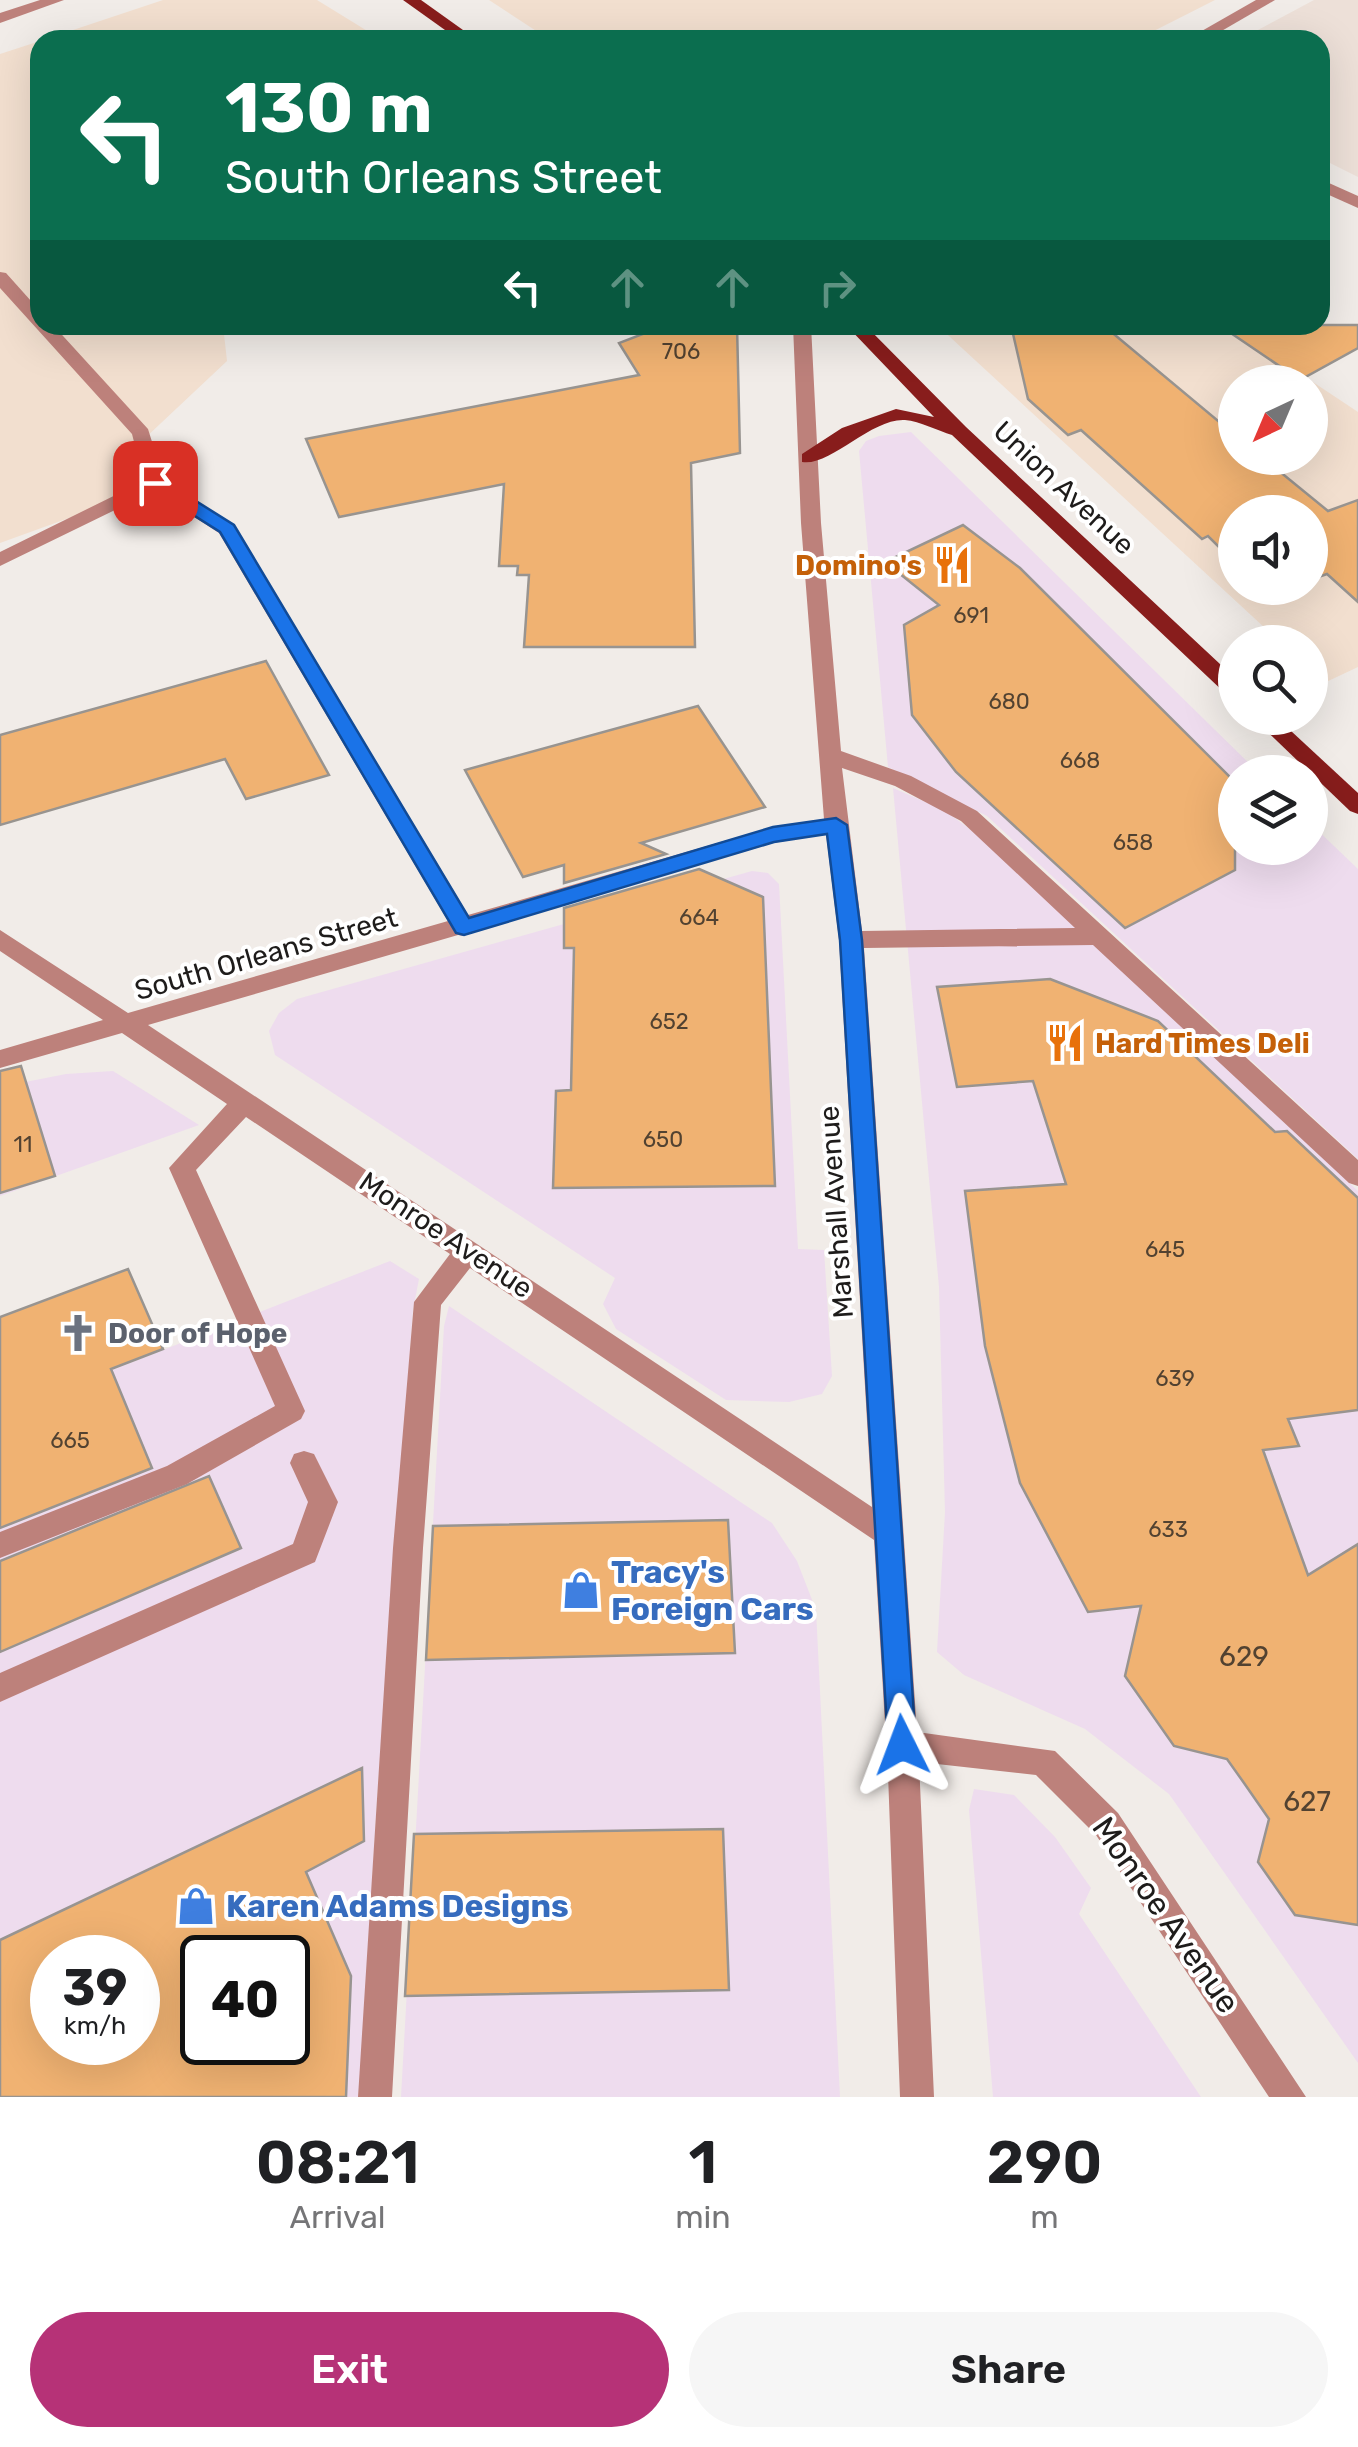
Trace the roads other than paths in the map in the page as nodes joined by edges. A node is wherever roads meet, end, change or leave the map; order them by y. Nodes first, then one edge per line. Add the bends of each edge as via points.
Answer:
1 (56, 0) edge
2 (410, 0) edge
3 (1267, 0) edge
4 (0, 18) edge
5 (454, 30) edge
6 (1212, 30) edge
7 (1330, 189) edge
8 (1358, 204) edge
9 (0, 277) edge
10 (30, 302) edge
11 (53, 335) edge
12 (803, 335) edge
13 (865, 335) edge
14 (959, 431) junction
15 (810, 458) junction
16 (155, 483) junction
17 (0, 560) edge
18 (1218, 674) edge
19 (1282, 735) edge
20 (832, 756) junction
21 (1358, 806) edge
22 (836, 825) junction
23 (464, 928) junction
24 (1095, 936) junction
25 (0, 939) edge
26 (851, 940) junction
27 (129, 1024) junction
28 (0, 1059) edge
29 (246, 1100) junction
30 (1358, 1176) edge
31 (468, 1250) junction
32 (304, 1463) dead end
33 (889, 1534) junction
34 (0, 1545) edge
35 (0, 1688) edge
36 (902, 1745) junction
37 (375, 2097) edge
38 (917, 2097) edge
39 (1289, 2097) edge

1 - 4 street
2 - 5 main road
3 - 6 street
7 - 8 street
9 - 10 street
11 - 16 street via 140,433
12 - 15 street, Marshall Avenue
13 - 14 main road, Union Avenue
14 - 15 main road via 902,413 849,432
14 - 18 main road, Union Avenue
15 - 20 street, Marshall Avenue
16 - 17 street
16 - 23 street via 228,529
19 - 21 main road
20 - 22 street, Marshall Avenue
20 - 24 street via 903,781 969,816
22 - 23 street, South Orleans Street via 773,834
22 - 26 street, Marshall Avenue
23 - 27 street, South Orleans Street
24 - 26 street
24 - 30 street
25 - 27 street, Monroe Avenue
26 - 33 street, Marshall Avenue
27 - 28 street, South Orleans Street
27 - 29 street, Monroe Avenue
29 - 31 street, Monroe Avenue
29 - 34 street via 182,1168 291,1411 177,1475
31 - 33 street, Monroe Avenue
31 - 37 street via 428,1302
32 - 35 street via 323,1502 305,1553
33 - 36 street, Marshall Avenue
36 - 38 street, Marshall Avenue
36 - 39 street, Monroe Avenue via 1044,1761 1107,1824

